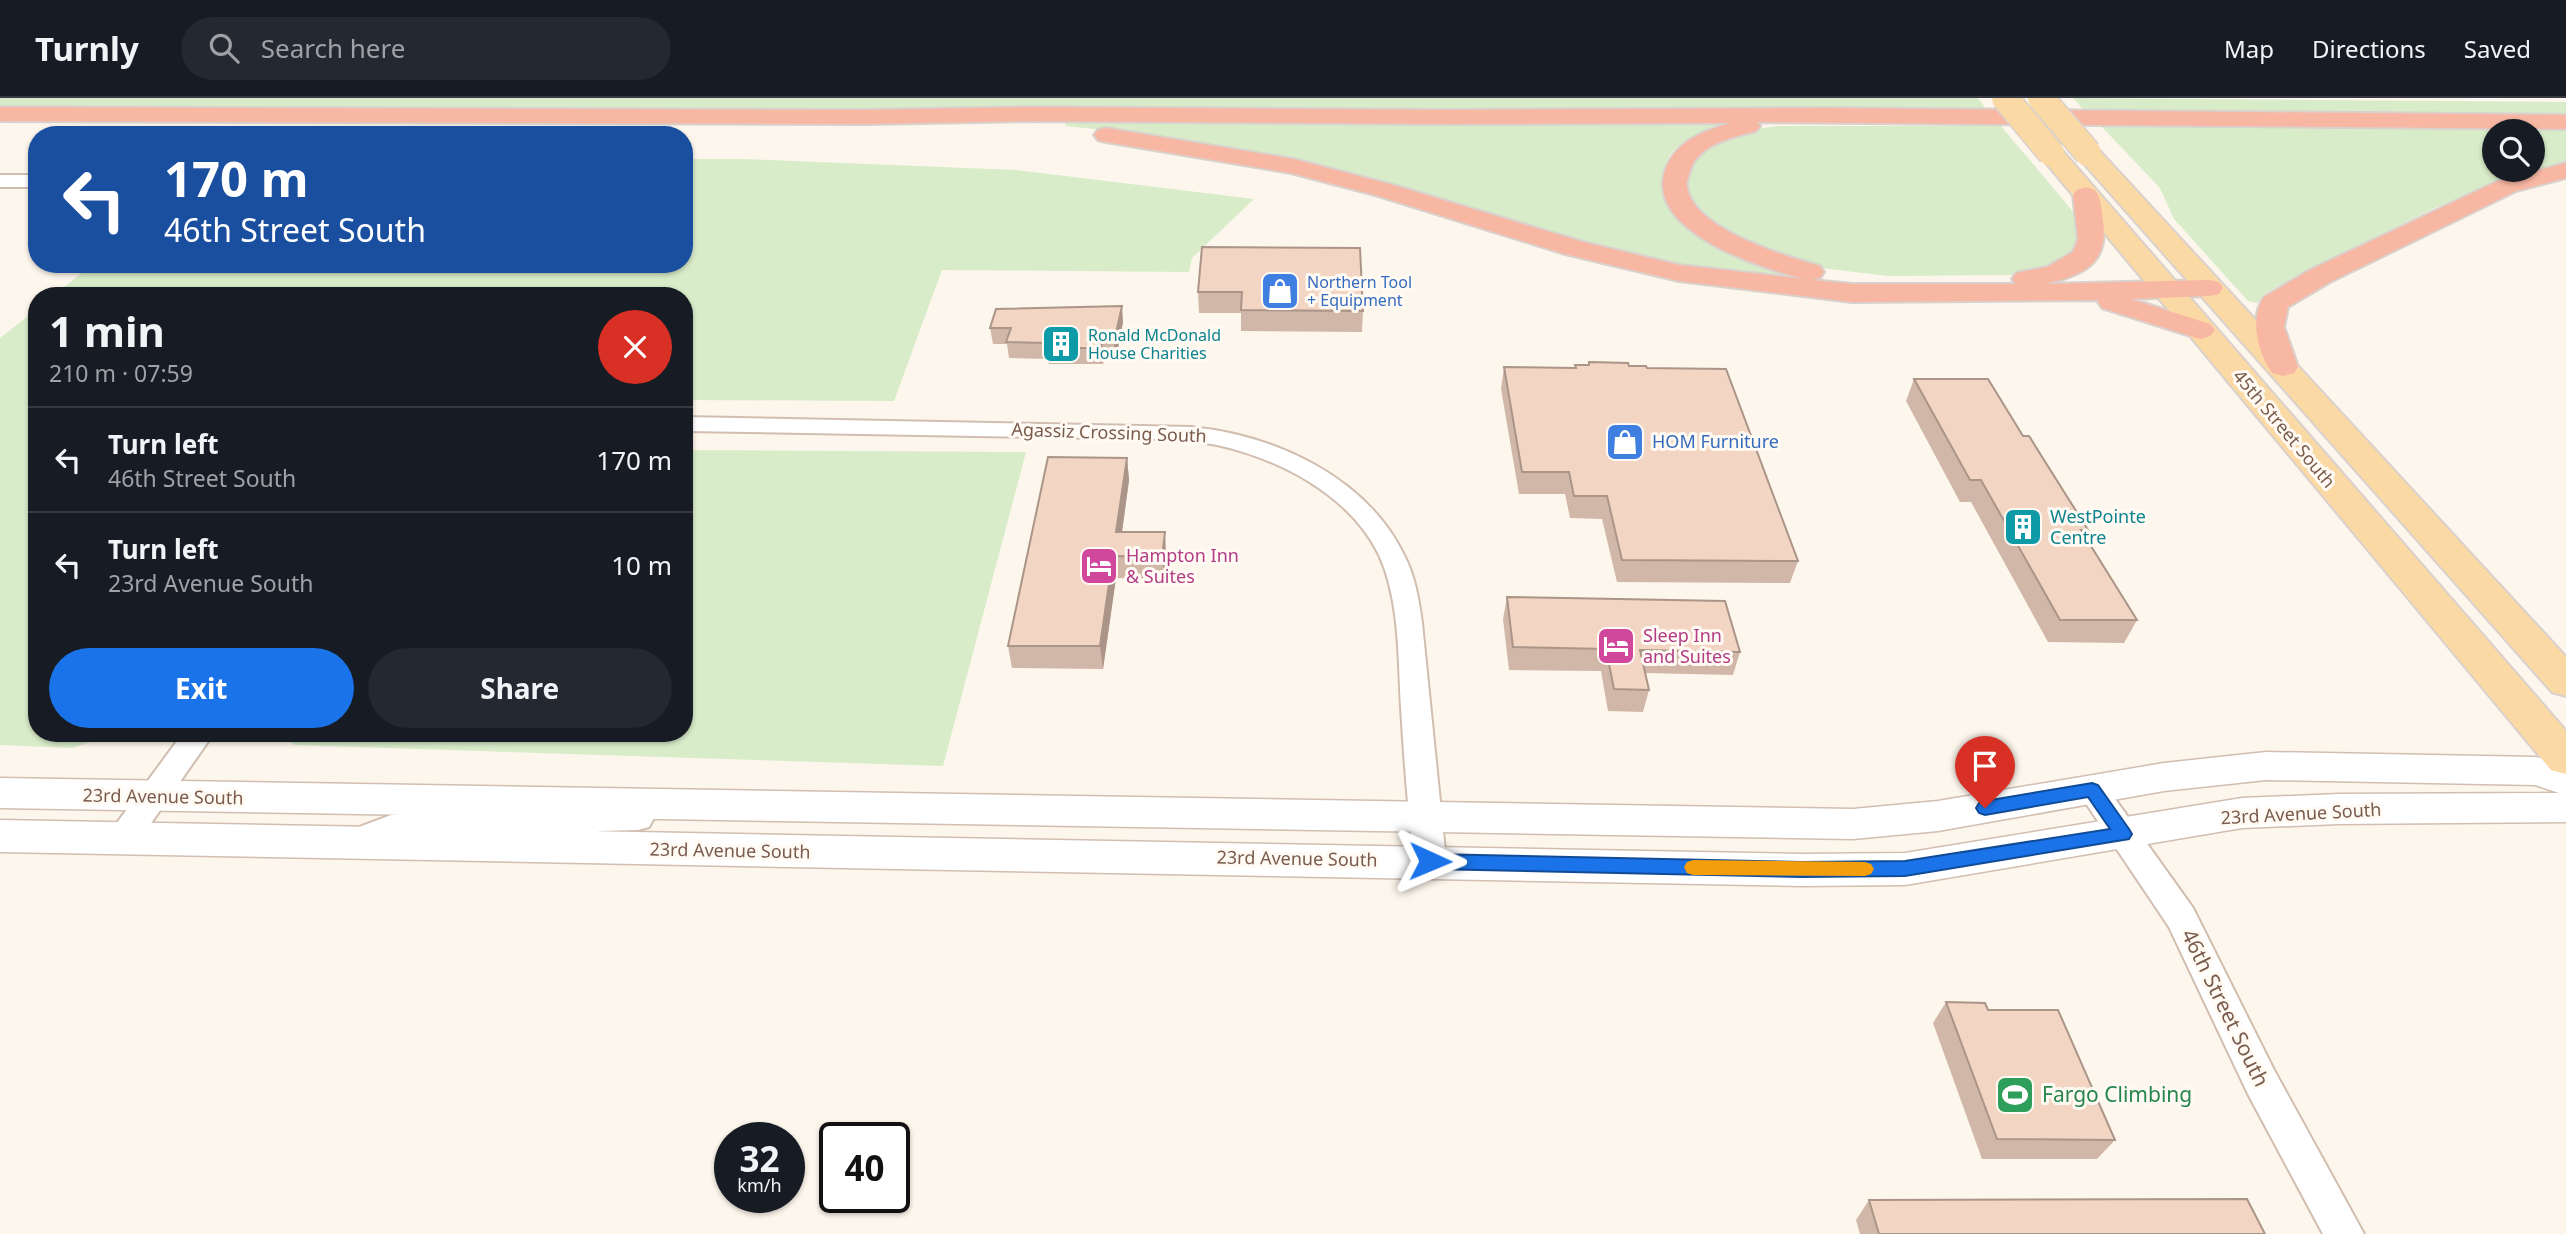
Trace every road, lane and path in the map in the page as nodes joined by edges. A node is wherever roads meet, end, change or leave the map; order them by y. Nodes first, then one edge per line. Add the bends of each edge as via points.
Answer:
1 (2004, 98) edge
2 (2041, 98) edge
3 (0, 114) edge
4 (1873, 115) junction
5 (866, 117) junction
6 (2566, 122) edge
7 (2566, 170) edge
8 (0, 181) edge
9 (28, 181) edge
10 (2086, 195) junction
11 (2209, 288) junction
12 (2166, 289) junction
13 (2041, 293) junction
14 (2200, 330) junction
15 (2283, 367) junction
16 (693, 424) edge
17 (2566, 682) edge
18 (192, 742) edge
19 (2566, 759) edge
20 (2566, 780) edge
21 (2092, 790) junction
22 (0, 793) edge
23 (152, 798) junction
24 (577, 804) junction
25 (2566, 806) edge
26 (754, 807) junction
27 (1425, 817) junction
28 (2123, 834) junction
29 (0, 836) edge
30 (122, 840) junction
31 (348, 844) junction
32 (568, 848) junction
33 (1430, 861) junction
34 (2344, 1234) edge

1 - 10 main road, 45th Street South, bridge
2 - 11 main road, bridge
3 - 5 highway
4 - 5 highway
4 - 6 highway
4 - 10 highway via 1746,126 1698,143 1677,169 1675,189 1682,207 1729,244 1808,272 1892,282 2006,282 2056,273 2088,254
5 - 13 highway via 1092,133 1293,166 1575,248 1679,273 1852,293
7 - 15 highway via 2507,186 2274,303 2269,327
8 - 9 street
10 - 12 main road, 45th Street South
11 - 12 highway
11 - 15 main road
12 - 13 highway
12 - 14 main road, 45th Street South
13 - 14 highway via 2132,306
14 - 19 main road, 45th Street South
15 - 17 main road
16 - 27 street, Agassiz Crossing South via 1159,432 1220,438 1307,470 1365,518 1381,537 1396,569 1410,632
18 - 23 street
20 - 21 street, 23rd Avenue South via 2536,771 2266,766
21 - 27 street, 23rd Avenue South via 1938,816 1853,824
21 - 28 street, 46th Street South
22 - 23 street, 23rd Avenue South
23 - 24 street, 23rd Avenue South
23 - 30 street
24 - 26 street, 23rd Avenue South
24 - 31 street, 23rd Avenue South via 563,819 551,823 406,825
25 - 28 street, 23rd Avenue South via 2242,813
26 - 27 street, 23rd Avenue South
26 - 32 street, 23rd Avenue South via 725,818 602,818 583,824
27 - 33 street, Agassiz Crossing South
28 - 33 street, 23rd Avenue South via 1905,869
28 - 34 street, 46th Street South via 2180,918 2261,1082
29 - 30 street, 23rd Avenue South
30 - 31 street, 23rd Avenue South
31 - 32 street, 23rd Avenue South
32 - 33 street, 23rd Avenue South

